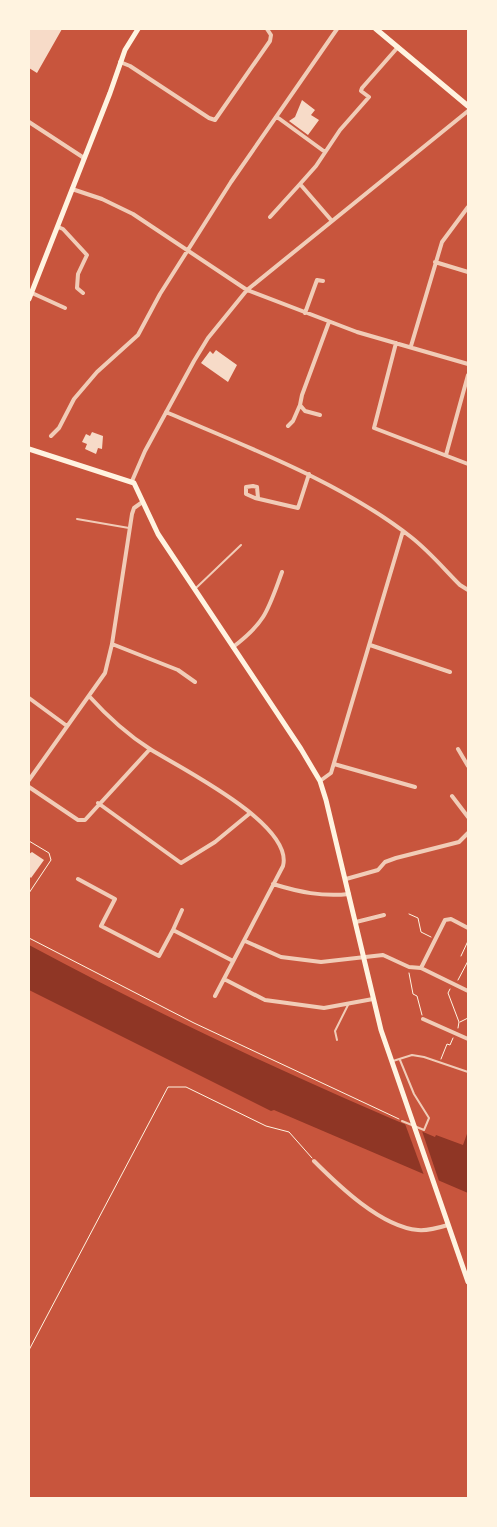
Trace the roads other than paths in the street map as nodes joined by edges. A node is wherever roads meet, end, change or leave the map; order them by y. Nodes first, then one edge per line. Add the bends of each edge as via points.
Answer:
1 (138, 29) edge
2 (267, 29) edge
3 (337, 29) edge
4 (376, 29) edge
5 (398, 47) junction
6 (120, 62) junction
7 (468, 106) edge
8 (468, 111) edge
9 (277, 116) junction
10 (29, 122) edge
11 (324, 152) junction
12 (84, 158) junction
13 (300, 184) junction
14 (72, 189) junction
15 (468, 207) edge
16 (270, 217) dead end
17 (332, 221) junction
18 (58, 228) junction
19 (187, 250) junction
20 (435, 262) junction
21 (468, 272) edge
22 (323, 281) dead end
23 (247, 290) junction
24 (32, 293) junction
25 (83, 293) dead end
26 (29, 299) edge
27 (65, 308) dead end
28 (305, 313) junction
29 (329, 322) junction
30 (396, 343) junction
31 (410, 346) junction
32 (468, 364) edge
33 (468, 375) edge
34 (300, 405) junction
35 (166, 412) junction
36 (320, 415) dead end
37 (288, 426) dead end
38 (51, 436) dead end
39 (29, 448) edge
40 (446, 455) junction
41 (468, 464) edge
42 (309, 474) junction
43 (132, 481) junction
44 (258, 498) dead end
45 (141, 503) junction
46 (77, 519) dead end
47 (130, 528) junction
48 (403, 531) junction
49 (241, 545) dead end
50 (282, 572) dead end
51 (195, 590) junction
52 (468, 590) edge
53 (112, 644) junction
54 (370, 645) junction
55 (233, 647) junction
56 (450, 672) dead end
57 (195, 682) dead end
58 (89, 696) junction
59 (29, 698) edge
60 (67, 726) junction
61 (150, 749) junction
62 (458, 749) dead end
63 (334, 764) junction
64 (468, 766) edge
65 (29, 780) edge
66 (320, 781) junction
67 (29, 786) edge
68 (415, 787) dead end
69 (452, 796) dead end
70 (98, 803) junction
71 (250, 814) junction
72 (468, 817) edge
73 (468, 833) edge
74 (78, 879) dead end
75 (346, 879) junction
76 (273, 884) junction
77 (350, 894) junction
78 (182, 910) dead end
79 (384, 915) dead end
80 (356, 922) junction
81 (468, 928) edge
82 (173, 930) junction
83 (244, 941) junction
84 (364, 957) junction
85 (234, 961) junction
86 (421, 968) junction
87 (224, 979) junction
88 (468, 991) edge
89 (215, 996) dead end
90 (372, 999) junction
91 (349, 1004) junction
92 (423, 1019) road end
93 (468, 1039) edge
94 (338, 1040) dead end
95 (400, 1060) junction
96 (390, 1061) junction
97 (468, 1072) edge
98 (402, 1120) road end
99 (314, 1160) road end
100 (448, 1225) junction
101 (468, 1282) edge

1 - 6 main road
2 - 6 street via 270,41 215,120
3 - 9 street
4 - 5 main road
5 - 7 main road
5 - 11 street via 362,88 369,97
6 - 12 main road
8 - 17 street
9 - 11 street
9 - 19 street
10 - 12 street
11 - 13 street
12 - 14 main road
13 - 16 street
13 - 17 street
14 - 18 main road
14 - 19 street via 124,209
15 - 20 street via 442,242
17 - 23 street
18 - 24 main road
18 - 25 street via 63,229 87,255 78,274 77,288
19 - 23 street
19 - 38 street via 138,335 75,397 59,428
20 - 21 street
20 - 31 street
22 - 28 street via 318,280
23 - 28 street
23 - 35 street via 208,338
24 - 26 main road
24 - 27 street
28 - 29 street
29 - 30 street
29 - 34 street
30 - 31 street
30 - 40 street via 374,428
31 - 32 street
33 - 40 street
34 - 36 street via 305,411
34 - 37 street
35 - 42 street
35 - 43 street
39 - 43 main road
40 - 41 street
42 - 44 street via 298,508
42 - 48 street
43 - 45 main road
45 - 47 street via 134,508
45 - 51 main road
46 - 47 lane
47 - 53 street
48 - 52 street
48 - 54 street
49 - 51 lane
50 - 55 street via 261,623
51 - 55 main road
53 - 57 street via 178,670
53 - 58 street via 105,673
54 - 56 street
54 - 63 street
55 - 66 main road
58 - 60 street
58 - 61 street via 123,729
59 - 60 street
60 - 65 street
61 - 70 street
61 - 71 street via 217,787
62 - 64 street
63 - 66 street via 331,774
63 - 68 street
66 - 75 main road
67 - 70 street via 78,820 86,820
69 - 72 street
70 - 71 street via 181,863 215,842
71 - 76 street via 278,842 283,852 283,866
73 - 75 street via 459,842 396,858 385,862 378,870
74 - 82 street via 116,899 101,926 159,956
75 - 77 main road
76 - 77 street via 326,896
76 - 83 street
77 - 80 main road
78 - 82 street
79 - 80 street
80 - 84 main road
81 - 86 street via 448,919 443,923
82 - 85 street
83 - 84 street via 281,958 321,962
83 - 85 street
84 - 86 street via 383,954 409,967
84 - 90 main road
85 - 87 street
86 - 88 street
87 - 89 street
87 - 91 street via 265,1000 324,1008
90 - 91 street
90 - 96 main road
91 - 94 lane via 335,1031
92 - 93 street
95 - 96 lane
95 - 97 lane via 412,1055 424,1057
95 - 98 lane via 414,1094 429,1118 424,1130
96 - 100 main road
99 - 100 street via 346,1191 406,1228 428,1230
100 - 101 main road

